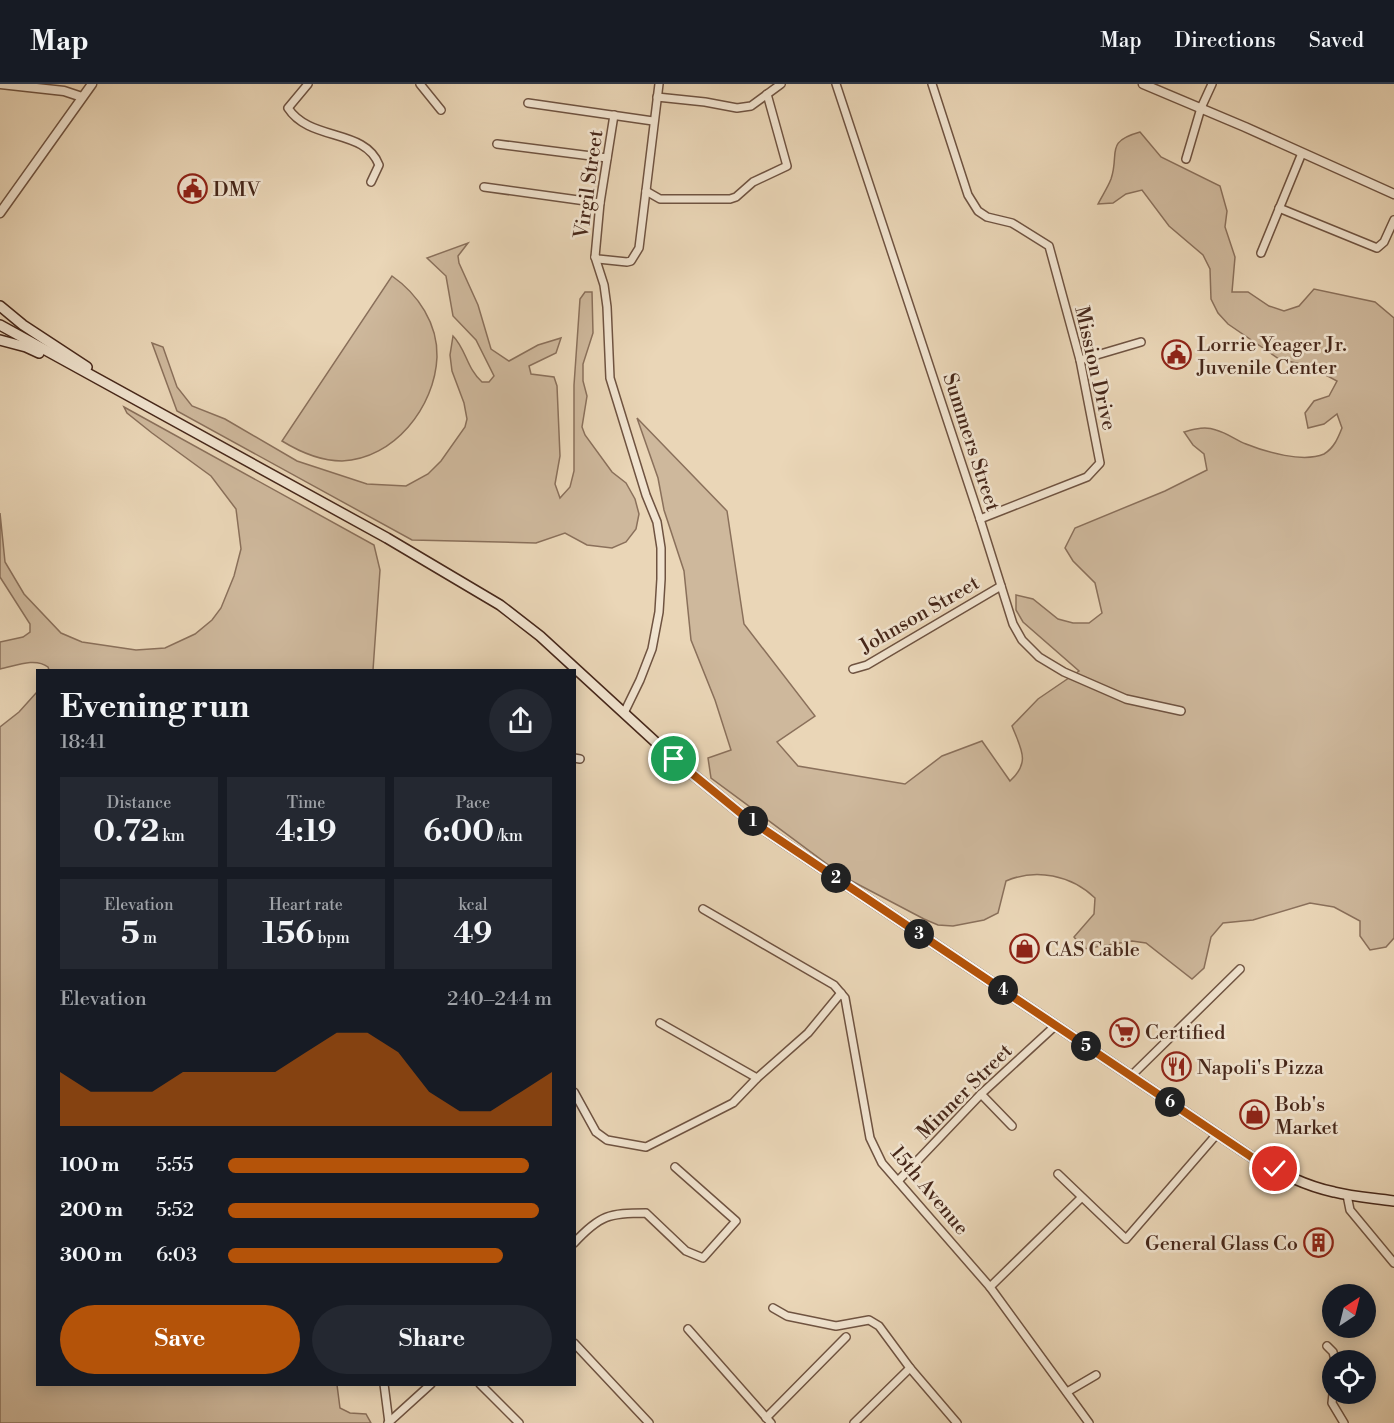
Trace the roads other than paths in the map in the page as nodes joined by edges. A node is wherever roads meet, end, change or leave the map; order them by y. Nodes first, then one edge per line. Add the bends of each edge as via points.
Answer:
1 (0, 84) edge
2 (92, 84) edge
3 (308, 84) edge
4 (420, 84) edge
5 (659, 84) edge
6 (781, 84) edge
7 (836, 84) edge
8 (932, 84) edge
9 (1143, 84) edge
10 (1212, 84) edge
11 (767, 94) junction
12 (82, 97) junction
13 (657, 97) junction
14 (528, 103) dead end
15 (1201, 108) junction
16 (441, 110) dead end
17 (614, 115) junction
18 (653, 121) junction
19 (497, 144) dead end
20 (1302, 153) junction
21 (607, 158) junction
22 (1186, 159) dead end
23 (371, 182) dead end
24 (484, 187) dead end
25 (646, 191) junction
26 (1394, 194) edge
27 (600, 203) junction
28 (1279, 208) junction
29 (0, 213) edge
30 (1394, 220) edge
31 (1261, 253) dead end
32 (595, 257) junction
33 (0, 306) edge
34 (0, 325) edge
35 (0, 340) edge
36 (1141, 342) dead end
37 (1080, 360) junction
38 (99, 379) junction
39 (980, 519) junction
40 (1001, 586) junction
41 (853, 669) dead end
42 (1181, 711) dead end
43 (624, 713) junction
44 (704, 909) dead end
45 (1240, 969) dead end
46 (841, 993) junction
47 (660, 1023) dead end
48 (1055, 1026) junction
49 (1131, 1076) junction
50 (757, 1078) junction
51 (981, 1094) junction
52 (576, 1096) edge
53 (1012, 1126) dead end
54 (1217, 1134) junction
55 (675, 1167) dead end
56 (1058, 1174) dead end
57 (898, 1181) junction
58 (1347, 1195) junction
59 (1081, 1198) junction
60 (1394, 1201) edge
61 (576, 1241) edge
62 (1394, 1263) edge
63 (990, 1287) junction
64 (773, 1308) dead end
65 (688, 1329) dead end
66 (846, 1337) dead end
67 (576, 1345) edge
68 (1327, 1346) dead end
69 (1331, 1350) edge
70 (910, 1368) junction
71 (1096, 1375) dead end
72 (384, 1386) edge
73 (429, 1386) edge
74 (482, 1386) edge
75 (1067, 1392) junction
76 (1333, 1404) edge
77 (768, 1420) edge
78 (389, 1423) edge
79 (519, 1423) edge
80 (649, 1423) edge
81 (854, 1423) edge
82 (957, 1423) edge
83 (1089, 1423) edge
84 (1344, 1423) edge

1 - 12 street via 64,91
2 - 12 street
3 - 23 street via 288,108 291,113 309,127 358,143 375,154 380,165
4 - 16 street
5 - 13 street
6 - 11 street
7 - 39 street, Summers Street
8 - 37 street, Mission Drive via 968,195 978,211 1012,223 1049,246
9 - 15 street
10 - 15 street
11 - 13 street via 751,105 737,108
11 - 25 street via 787,166 753,182 730,200 660,199
12 - 29 street
13 - 18 street
14 - 17 street
15 - 20 street
15 - 22 street
17 - 18 street
17 - 21 street, Virgil Street
18 - 25 street
19 - 21 street
20 - 26 street
20 - 28 street
21 - 27 street, Virgil Street
24 - 27 street
25 - 32 street via 639,248 632,261
27 - 32 street, Virgil Street
28 - 30 street via 1377,248
28 - 31 street
32 - 43 street via 607,307 610,378 657,522 661,548 659,612 652,649
33 - 38 main road
34 - 38 main road
35 - 38 main road via 26,347
36 - 37 street
37 - 39 street, Mission Drive via 1100,463 1087,477
38 - 43 main road via 501,605
39 - 40 street, Summers Street
40 - 41 street, Johnson Street via 867,665
40 - 42 street, Summers Street via 1013,624 1039,657 1126,699
43 - 48 main road via 744,816
44 - 46 street via 834,985
45 - 49 street
46 - 50 street via 808,1033
46 - 57 street, 15th Avenue via 870,1138 882,1163
47 - 50 street
48 - 49 main road
48 - 51 street, Minner Street
49 - 54 main road
50 - 52 street via 733,1102 646,1147 607,1140 596,1132
51 - 53 street
51 - 57 street, Minner Street
54 - 58 main road via 1296,1180
54 - 59 street via 1126,1239
55 - 61 street via 736,1221 703,1258 686,1251 646,1213 619,1213 593,1223
56 - 59 street
57 - 63 street, 15th Avenue
58 - 60 main road
58 - 62 street via 1350,1210
59 - 63 street
63 - 75 street, 15th Avenue
64 - 70 street via 787,1316 836,1326 869,1320 879,1326
65 - 77 street
66 - 77 street
67 - 80 street
68 - 69 street
70 - 81 street
70 - 82 street
71 - 75 street
72 - 78 street
73 - 78 street
74 - 79 street
75 - 83 street, 15th Avenue
76 - 84 street

